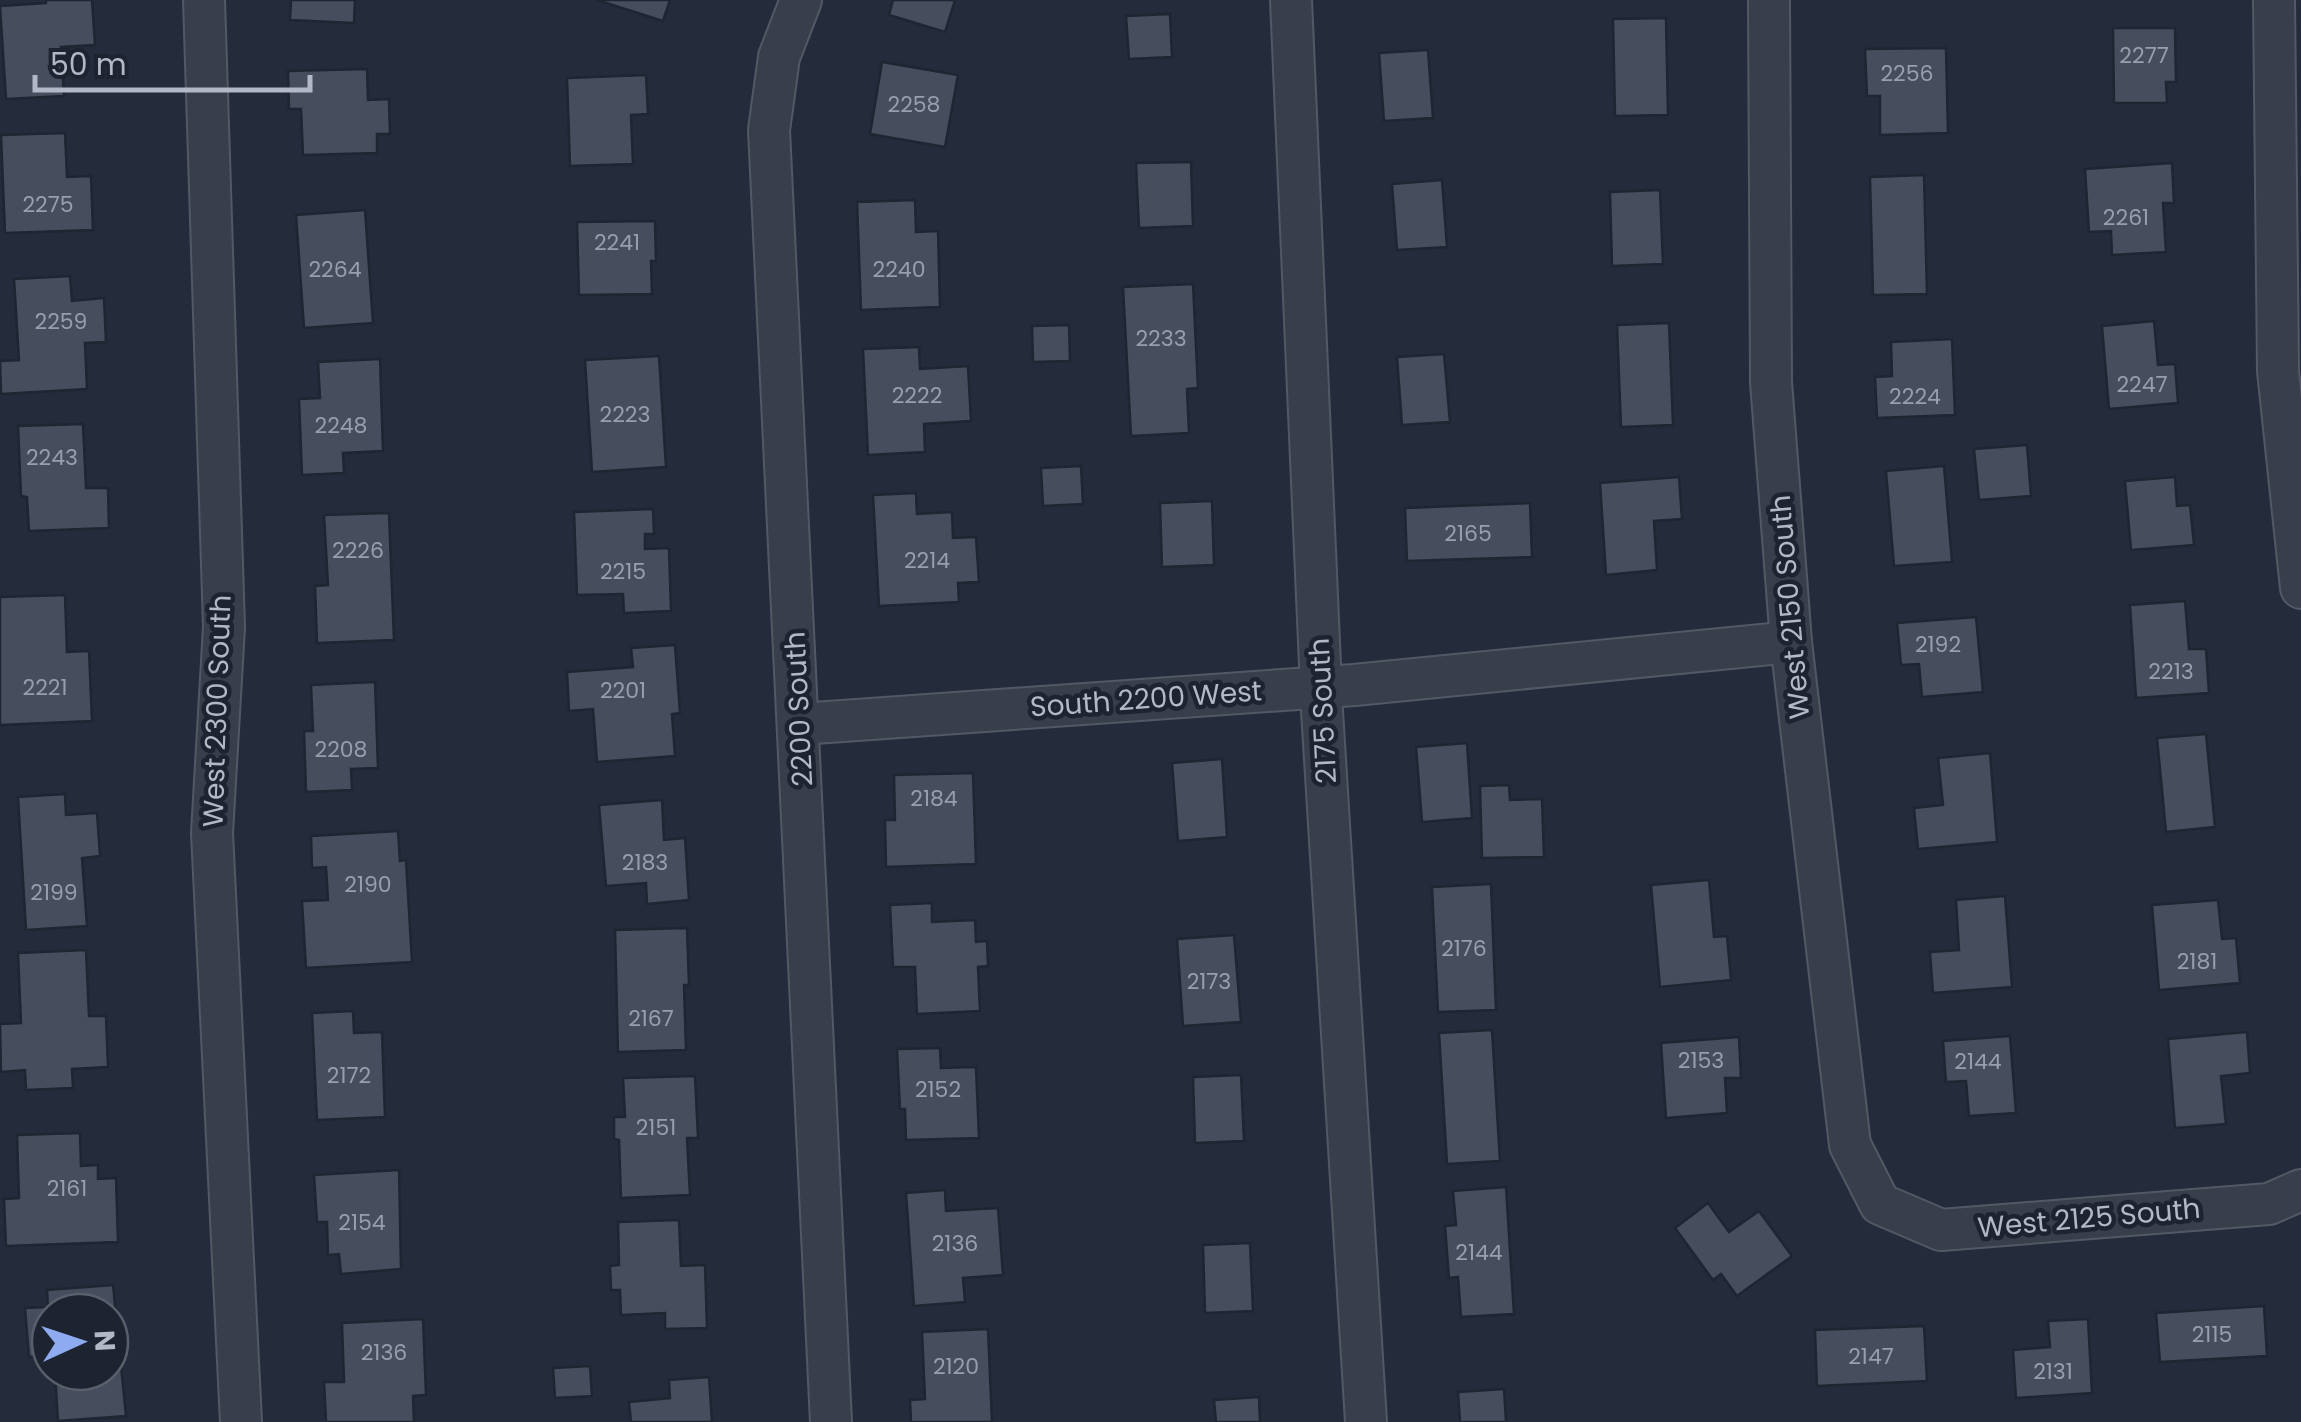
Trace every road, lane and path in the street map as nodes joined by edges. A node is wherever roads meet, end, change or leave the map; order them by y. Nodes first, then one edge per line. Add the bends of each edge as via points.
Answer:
1 (204, 0) edge
2 (801, 0) edge
3 (1291, 0) edge
4 (1769, 0) edge
5 (2274, 0) edge
6 (2288, 164) edge
7 (2301, 588) edge
8 (1791, 642) junction
9 (1320, 686) junction
10 (800, 724) junction
11 (2301, 1190) edge
12 (1880, 1204) joint
13 (241, 1422) edge
14 (832, 1422) edge
15 (1366, 1422) edge

1 - 13 street, West 2300 South via 224,626 212,834
2 - 10 street, 2200 South via 779,57 769,130
3 - 9 street, 2175 South
4 - 8 street, West 2150 South via 1770,382
5 - 6 street
6 - 7 street via 2278,371
8 - 9 street, South 2200 West
8 - 12 street, West 2150 South via 1850,1145
9 - 10 street, South 2200 West
9 - 15 street, 2175 South
10 - 14 street, 2200 South
11 - 12 street, West 2125 South via 2269,1204 1941,1230

